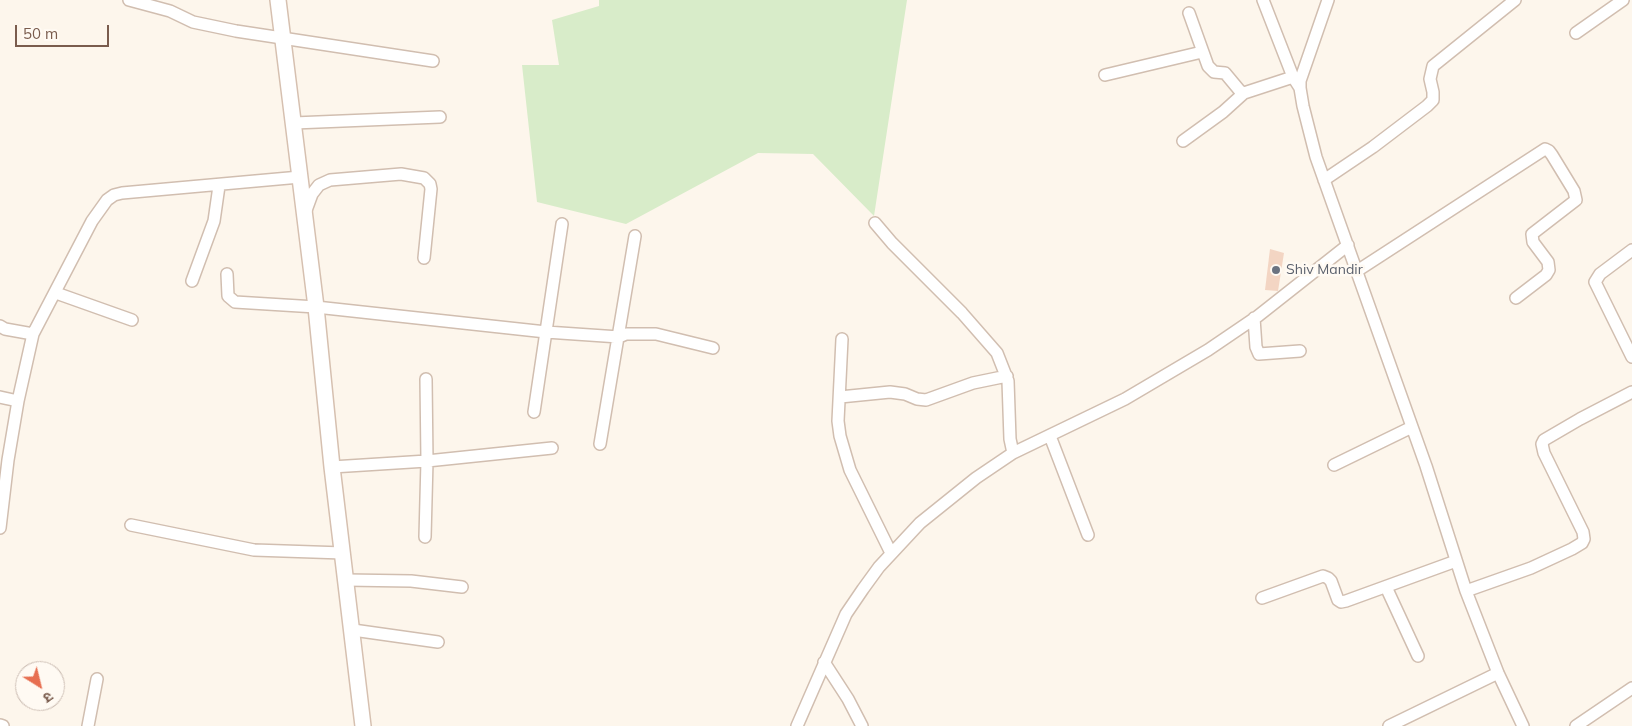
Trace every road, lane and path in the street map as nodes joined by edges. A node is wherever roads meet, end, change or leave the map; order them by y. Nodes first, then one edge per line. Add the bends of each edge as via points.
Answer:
1 (129, 0) edge
2 (278, 0) edge
3 (1263, 0) edge
4 (1328, 0) edge
5 (1515, 0) edge
6 (1623, 0) edge
7 (1189, 13) dead end
8 (1576, 32) dead end
9 (283, 39) junction
10 (1202, 52) junction
11 (433, 61) dead end
12 (1105, 75) dead end
13 (1293, 77) junction
14 (1300, 88) junction
15 (1244, 92) junction
16 (440, 117) dead end
17 (294, 123) junction
18 (1183, 141) dead end
19 (300, 177) junction
20 (1324, 180) junction
21 (219, 186) junction
22 (305, 213) junction
23 (875, 223) dead end
24 (562, 224) dead end
25 (635, 236) dead end
26 (1348, 246) junction
27 (1632, 250) edge
28 (424, 258) dead end
29 (1358, 271) junction
30 (227, 274) dead end
31 (192, 281) dead end
32 (56, 293) junction
33 (1516, 298) dead end
34 (316, 308) junction
35 (1254, 318) junction
36 (132, 320) dead end
37 (0, 326) edge
38 (546, 332) junction
39 (33, 334) junction
40 (618, 337) junction
41 (842, 339) dead end
42 (713, 348) dead end
43 (1300, 351) dead end
44 (1632, 357) edge
45 (1007, 376) junction
46 (426, 379) dead end
47 (1632, 392) edge
48 (0, 397) edge
49 (840, 397) junction
50 (18, 401) junction
51 (534, 412) dead end
52 (1412, 427) junction
53 (1050, 436) junction
54 (600, 444) dead end
55 (552, 448) dead end
56 (1013, 453) junction
57 (4, 460) edge
58 (427, 461) junction
59 (1334, 465) dead end
60 (332, 467) junction
61 (131, 525) dead end
62 (0, 528) edge
63 (1088, 534) dead end
64 (425, 537) dead end
65 (343, 552) junction
66 (891, 553) junction
67 (1456, 561) junction
68 (346, 580) junction
69 (462, 587) dead end
70 (1386, 587) junction
71 (1466, 591) junction
72 (1262, 598) dead end
73 (353, 630) junction
74 (438, 642) dead end
75 (1418, 656) dead end
76 (824, 662) junction
77 (1498, 673) junction
78 (97, 678) dead end
79 (1632, 688) edge
80 (88, 726) edge
81 (363, 726) edge
82 (797, 726) edge
83 (862, 726) edge
84 (1389, 726) edge
85 (1522, 726) edge
86 (1576, 726) edge

1 - 9 street via 170,11 193,22
2 - 9 street
3 - 13 street
4 - 14 street
5 - 20 street via 1433,66 1430,79 1433,100 1428,106
6 - 8 street
7 - 10 street
9 - 11 street
9 - 17 street
10 - 12 street
10 - 15 street via 1211,70 1225,73
13 - 14 street
13 - 15 street
14 - 20 street via 1309,133
15 - 18 street
16 - 17 street
17 - 19 street
19 - 21 street
19 - 22 street
20 - 26 street
21 - 31 street via 214,221
21 - 32 street via 114,195 92,220
22 - 28 street via 312,194 319,185 330,180 401,174 424,178 432,189
22 - 34 street
23 - 45 street via 985,339 997,353
24 - 38 street
25 - 40 street
26 - 29 street
26 - 35 street
27 - 44 street via 1600,274 1595,282
29 - 33 street via 1545,149 1549,150 1566,176 1576,200 1532,234 1533,242 1548,262 1549,270
29 - 52 street
30 - 34 street via 228,296 235,302
32 - 36 street
32 - 39 street
34 - 38 street
34 - 60 street
35 - 43 street via 1259,354
35 - 53 street via 1187,363
37 - 39 street
38 - 40 street
38 - 51 street
39 - 50 street
40 - 42 street via 656,334
40 - 54 street
41 - 49 street
45 - 49 street via 974,383 926,400 890,392
45 - 56 street
46 - 58 street
47 - 71 street via 1580,419 1542,444 1583,532 1582,543 1531,568
48 - 50 street
49 - 66 street via 840,436 850,470
50 - 57 street
52 - 59 street
52 - 67 street
53 - 56 street
53 - 63 street
55 - 58 street
56 - 66 street via 920,523
57 - 62 street
58 - 60 street
58 - 64 street
60 - 65 street
61 - 65 street via 254,550
65 - 68 street
66 - 76 street via 846,614
67 - 70 street
67 - 71 street
68 - 69 street via 411,581
68 - 73 street
70 - 72 street via 1342,602 1334,594 1328,578 1323,576
70 - 75 street
71 - 77 street
73 - 74 street
73 - 81 street
76 - 82 street
76 - 83 street
77 - 84 street
77 - 85 street
78 - 80 street
79 - 86 street

